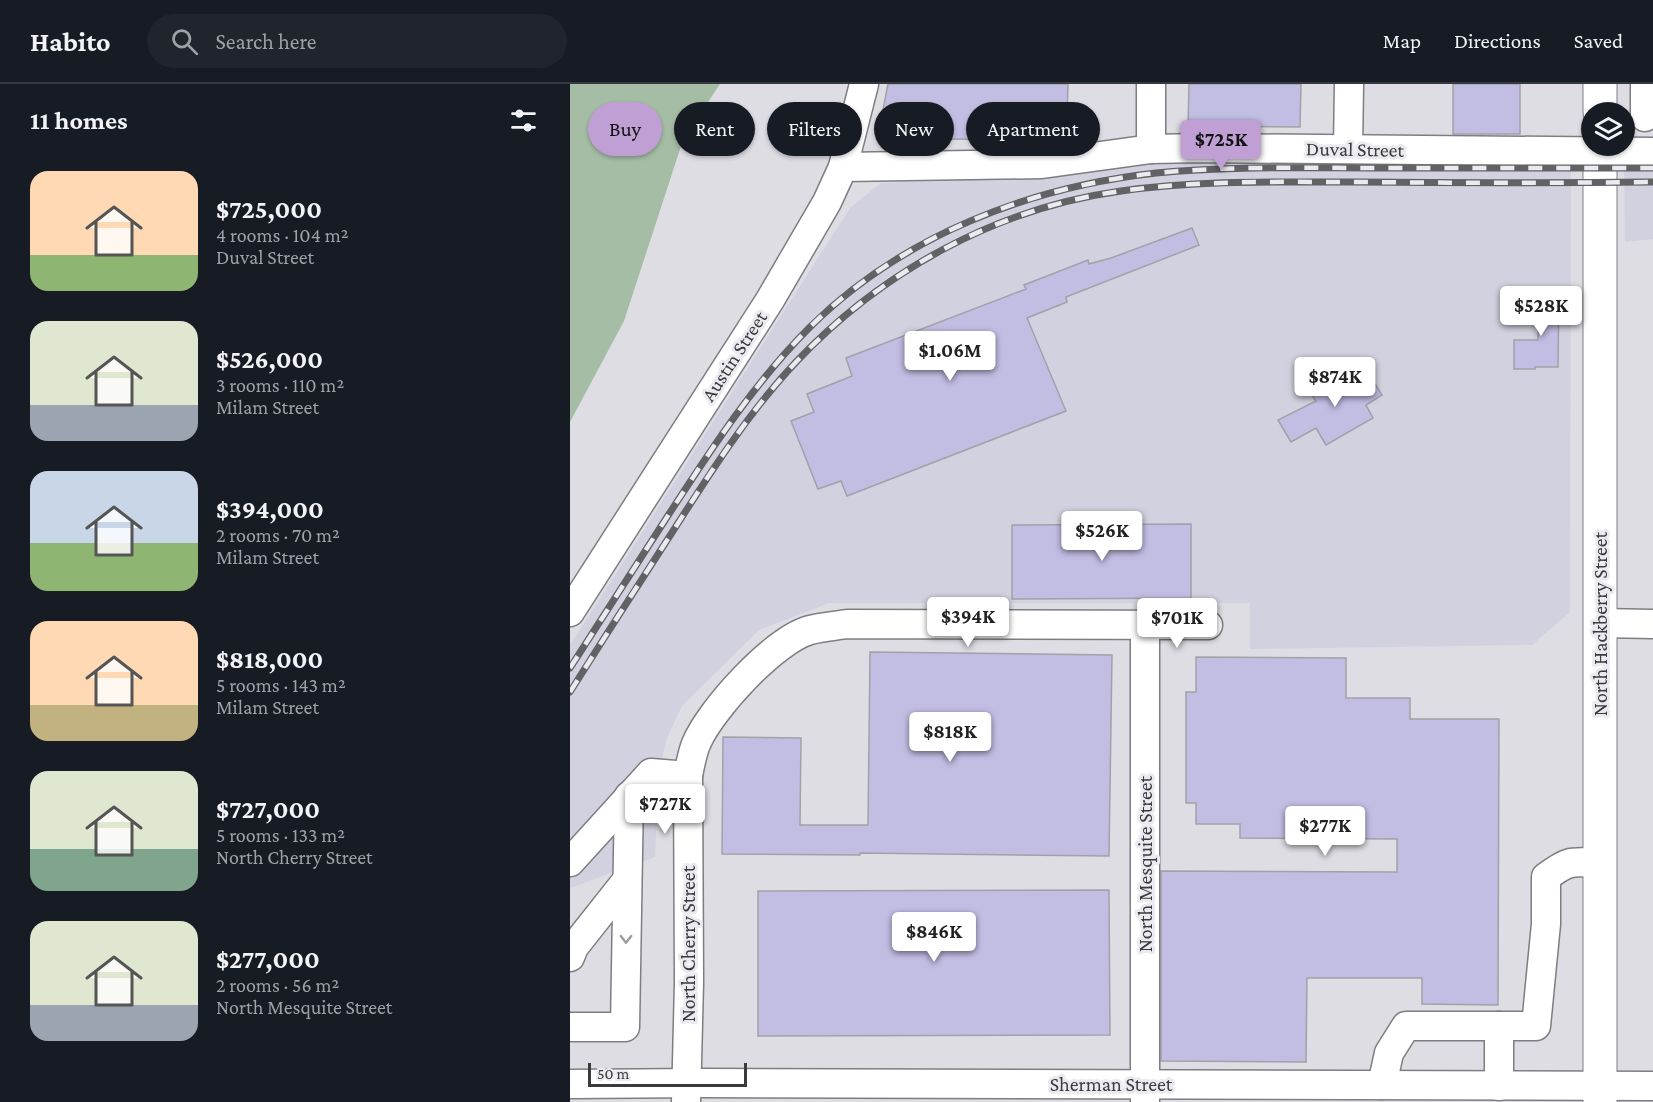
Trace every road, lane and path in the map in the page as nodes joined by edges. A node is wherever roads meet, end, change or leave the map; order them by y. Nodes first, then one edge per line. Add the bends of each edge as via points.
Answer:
1 (864, 84) edge
2 (1151, 84) edge
3 (1349, 84) edge
4 (1600, 84) edge
5 (1645, 84) edge
6 (1600, 102) edge
7 (1645, 117) dead end
8 (1151, 149) junction
9 (1348, 149) junction
10 (1581, 149) edge
11 (1635, 151) edge
12 (1653, 152) edge
13 (1600, 156) edge
14 (843, 167) junction
15 (570, 612) edge
16 (1600, 623) junction
17 (1653, 624) edge
18 (1208, 625) dead end
19 (1145, 626) junction
20 (688, 776) junction
21 (629, 796) junction
22 (570, 861) edge
23 (1600, 863) junction
24 (627, 880) junction
25 (570, 957) edge
26 (1499, 1026) junction
27 (570, 1027) edge
28 (570, 1084) edge
29 (1382, 1085) junction
30 (1498, 1086) junction
31 (1653, 1086) edge
32 (686, 1092) edge
33 (1145, 1093) edge
34 (1600, 1094) edge

1 - 14 street, Austin Street
2 - 8 street
3 - 9 street
4 - 6 main road
5 - 7 street
8 - 9 street, Duval Street
8 - 14 street, Duval Street via 1042,164
9 - 10 street, Duval Street
11 - 12 street, Duval Street
13 - 16 main road, North Hackberry Street
14 - 15 street, Austin Street via 770,300
16 - 17 street
16 - 23 main road, North Hackberry Street
18 - 19 street, North Cherry Street
19 - 20 street, North Cherry Street via 847,624 809,630 784,642 716,710 696,744
19 - 33 street, North Mesquite Street
20 - 21 street via 651,772
20 - 32 street, North Cherry Street
21 - 22 street
21 - 24 street
23 - 26 street via 1564,864 1546,877 1546,924 1536,1026
23 - 34 main road, North Hackberry Street
24 - 25 street
24 -> 27 street via 625,1027
26 - 29 street via 1406,1026 1389,1053
26 - 30 street
28 - 32 street, Sherman Street
29 - 30 street, Sherman Street
29 - 33 street, Sherman Street
30 - 34 street, Sherman Street
31 - 34 street, Sherman Street
32 - 33 street, Sherman Street

